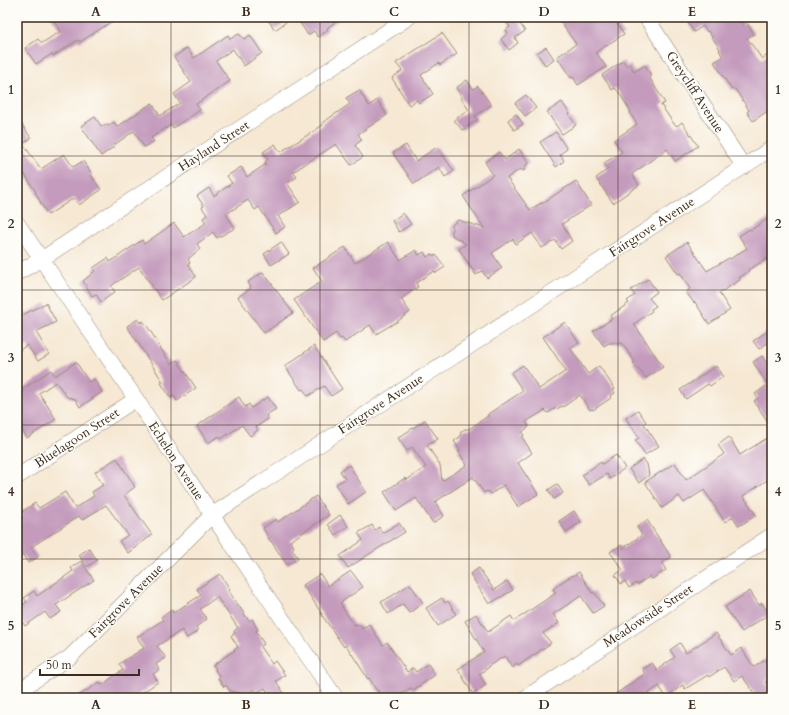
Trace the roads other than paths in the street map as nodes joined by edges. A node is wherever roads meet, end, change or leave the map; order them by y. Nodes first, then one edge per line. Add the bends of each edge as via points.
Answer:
1 (409, 17) edge
2 (646, 17) edge
3 (772, 148) edge
4 (744, 167) junction
5 (17, 223) edge
6 (42, 259) junction
7 (17, 273) edge
8 (136, 399) junction
9 (17, 477) edge
10 (212, 515) junction
11 (772, 535) edge
12 (17, 692) edge
13 (336, 698) edge
14 (525, 698) edge

1 - 6 street, Hayland Street
2 - 4 street, Greycliff Avenue
3 - 4 street, Fairgrove Avenue
4 - 10 street, Fairgrove Avenue
5 - 6 street, Echelon Avenue
6 - 7 street, Hayland Street
6 - 8 street, Echelon Avenue
8 - 9 street, Bluelagoon Street
8 - 10 street, Echelon Avenue
10 - 12 street, Fairgrove Avenue via 70,657
10 - 13 street, Echelon Avenue
11 - 14 street, Meadowside Street

